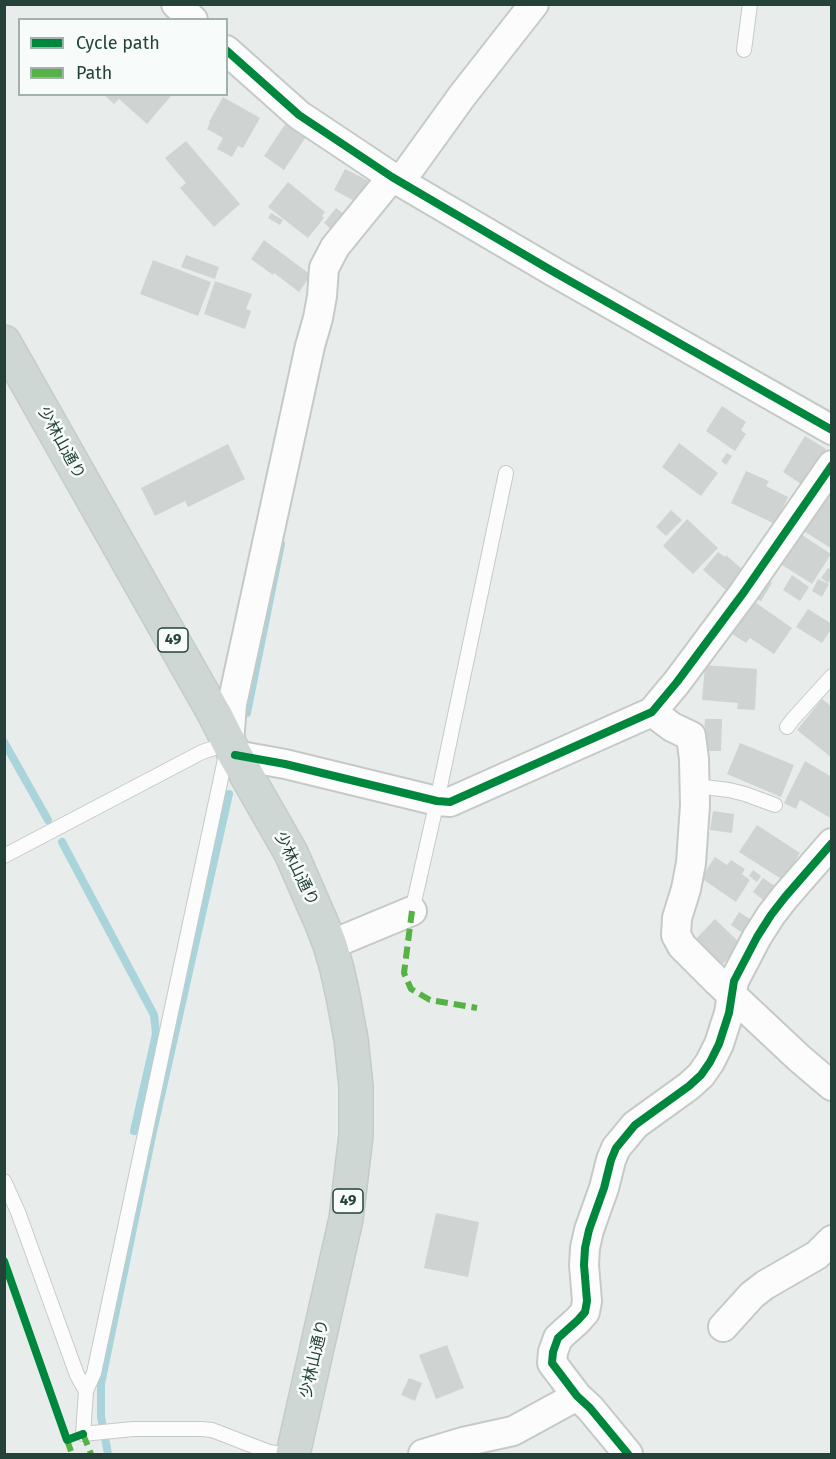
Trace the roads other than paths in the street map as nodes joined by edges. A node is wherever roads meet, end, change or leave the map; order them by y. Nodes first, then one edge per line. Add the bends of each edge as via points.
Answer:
1 (176, 4) edge
2 (534, 4) edge
3 (750, 4) edge
4 (191, 18) edge
5 (744, 50) dead end
6 (228, 52) edge
7 (396, 179) junction
8 (4, 342) edge
9 (831, 430) edge
10 (831, 465) edge
11 (506, 473) dead end
12 (831, 676) edge
13 (652, 712) junction
14 (787, 727) dead end
15 (232, 749) junction
16 (695, 786) junction
17 (437, 801) junction
18 (775, 805) dead end
19 (831, 843) edge
20 (4, 856) edge
21 (412, 910) joint
22 (330, 945) junction
23 (732, 994) junction
24 (831, 1086) edge
25 (4, 1181) edge
26 (831, 1240) edge
27 (723, 1327) dead end
28 (86, 1391) junction
29 (577, 1396) junction
30 (282, 1455) edge
31 (293, 1455) edge
32 (423, 1455) edge
33 (628, 1455) edge

1 - 4 street
2 - 7 street
3 - 5 lane
6 - 7 street via 299,115
7 - 9 street
7 - 15 street via 334,247 324,268 318,318 232,704
8 - 15 main road, 少林山通り / 49
10 - 13 street via 744,592
11 - 17 lane
12 - 14 lane
13 - 16 street via 691,736
13 - 17 street via 450,802
15 - 17 street
15 - 20 lane via 202,752
15 - 22 main road, 少林山通り / 49 via 291,853
15 - 28 lane via 94,1372
16 - 18 lane via 729,790
16 - 23 street via 691,863 676,935 682,946
17 - 21 lane
19 - 23 street via 771,915 734,981
21 - 22 street
22 - 31 main road, 少林山通り / 49 via 351,1039 356,1135 346,1219
23 - 24 street
23 - 29 street via 719,1044 701,1075 635,1125 611,1160 587,1239 585,1312 558,1338 553,1352 552,1363
25 - 28 lane
26 - 27 street via 817,1255 752,1295
28 - 30 lane via 83,1434 133,1429 212,1430
29 - 32 street via 513,1431
29 - 33 street

